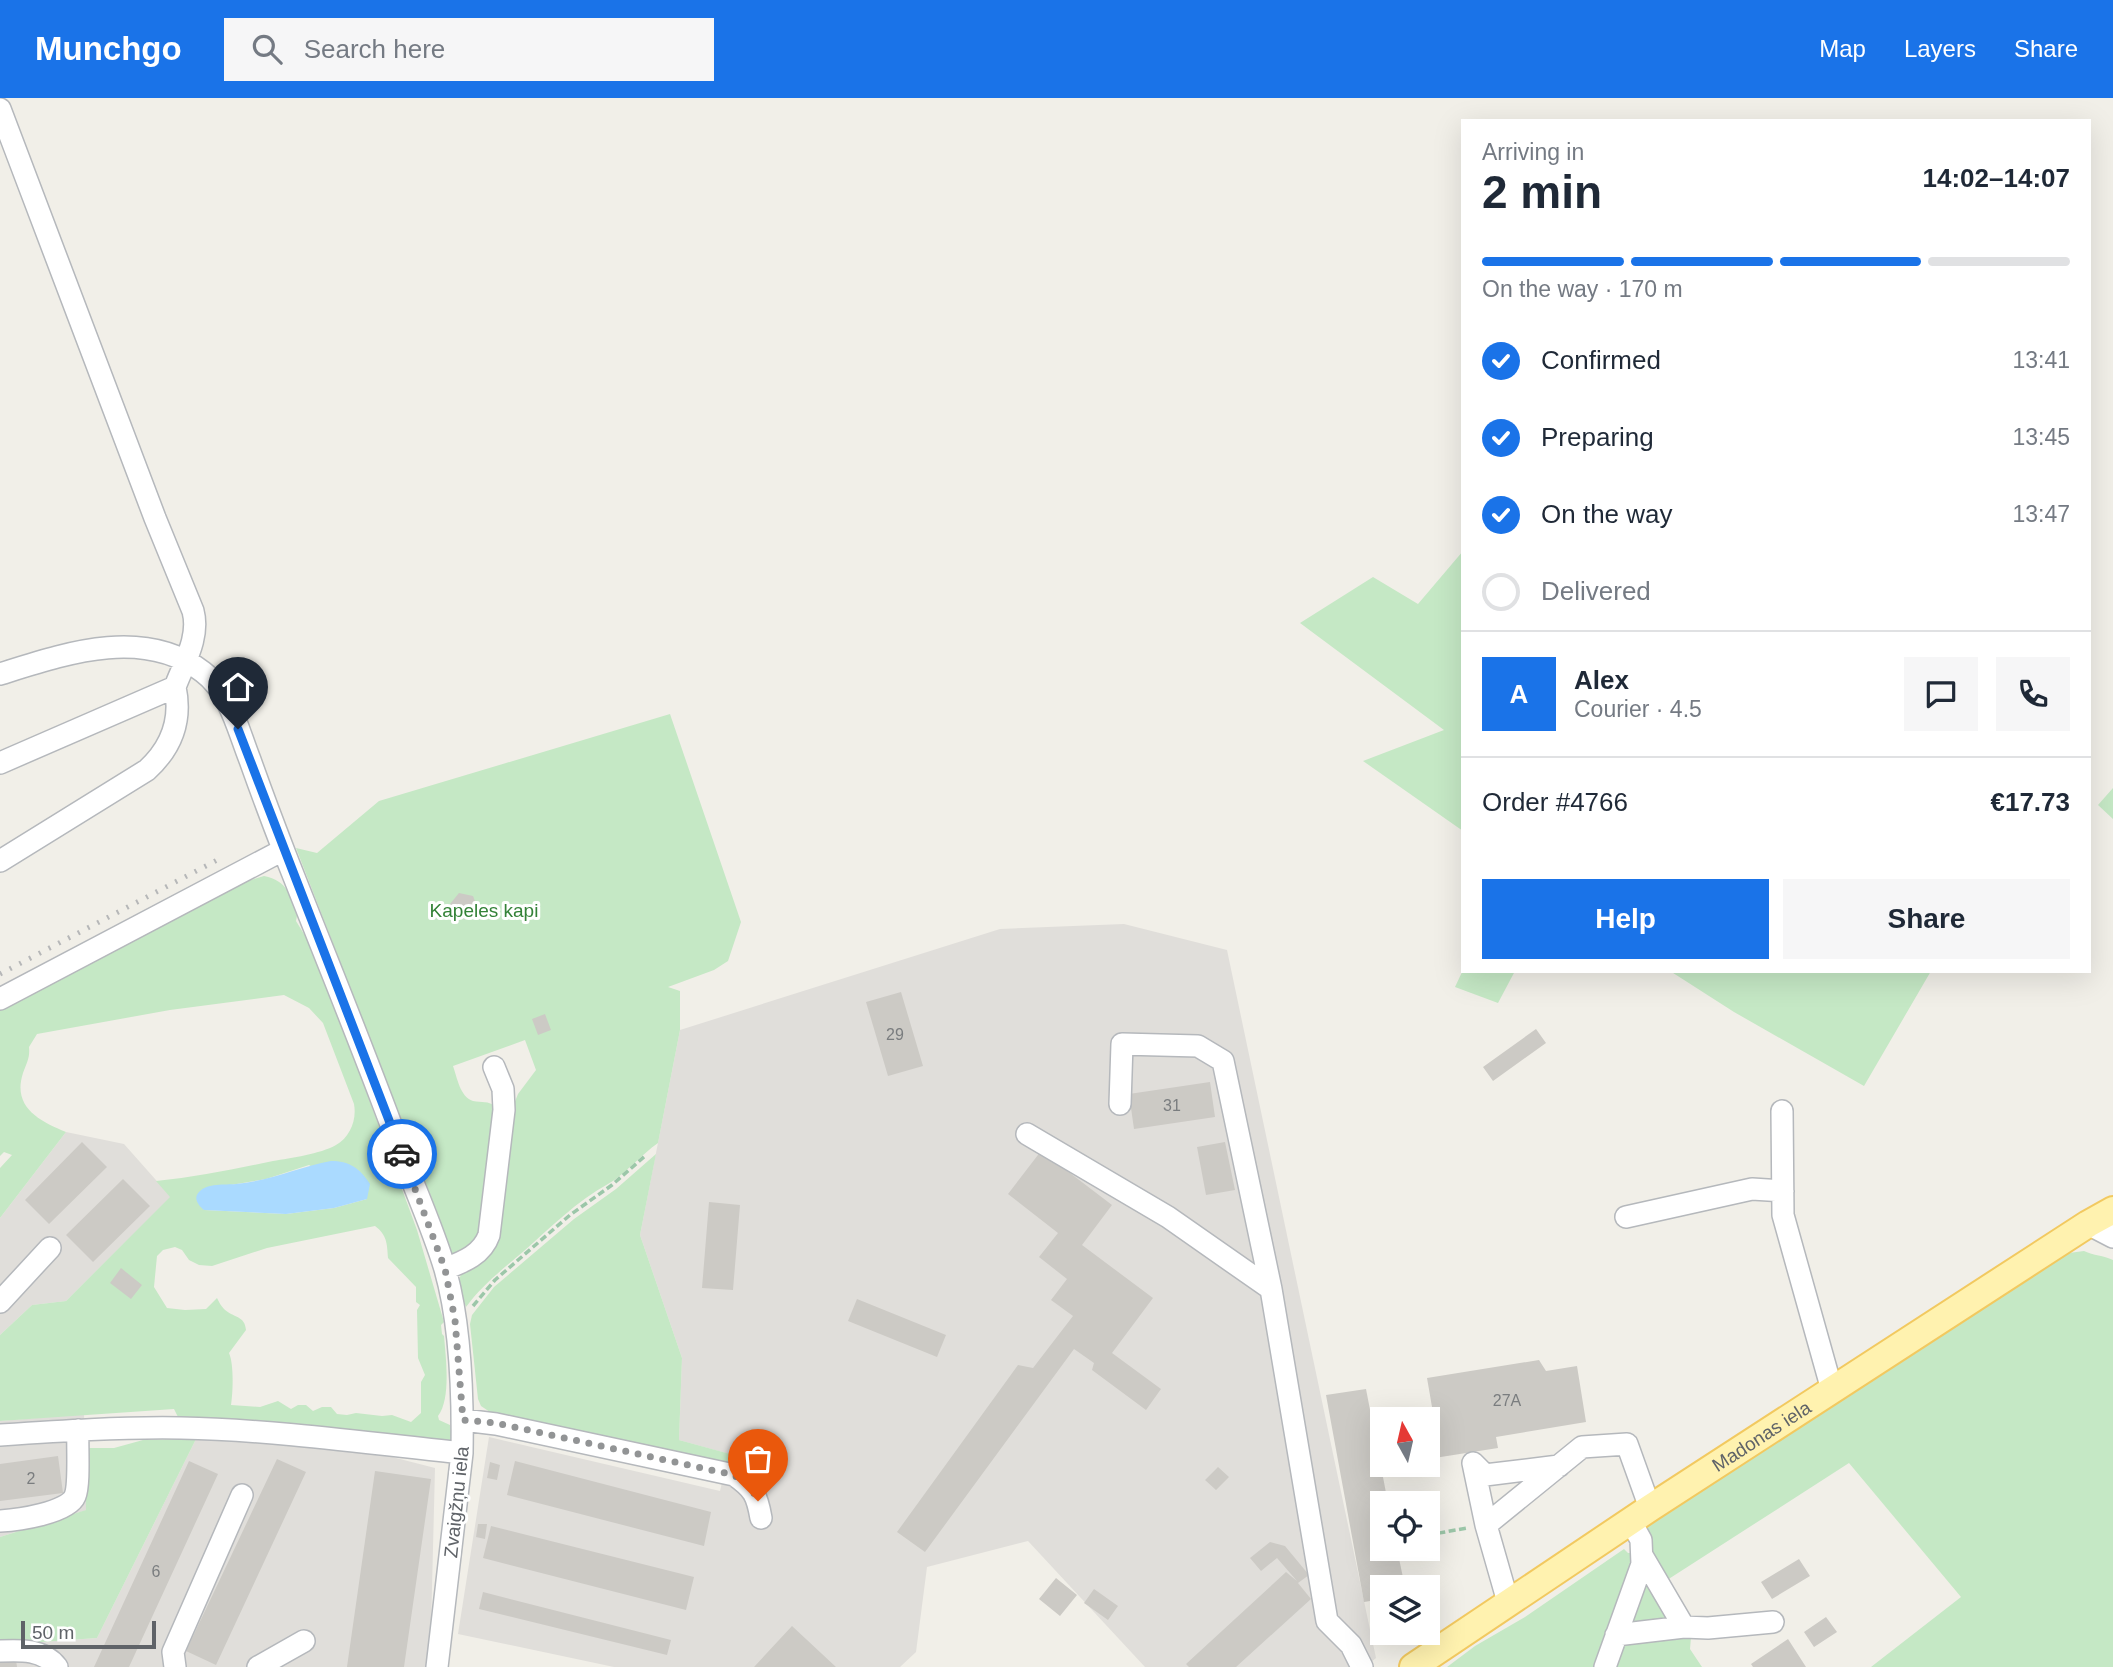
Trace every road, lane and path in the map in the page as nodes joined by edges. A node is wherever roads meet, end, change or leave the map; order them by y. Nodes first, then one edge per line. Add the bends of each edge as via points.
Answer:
1 (0, 109) edge
2 (185, 662) junction
3 (0, 674) edge
4 (175, 687) junction
5 (0, 763) edge
6 (283, 850) junction
7 (0, 861) edge
8 (0, 999) edge
9 (494, 1067) dead end
10 (1120, 1104) dead end
11 (1782, 1111) dead end
12 (1027, 1134) dead end
13 (645, 1157) dead end
14 (1783, 1191) junction
15 (2113, 1210) edge
16 (1626, 1217) dead end
17 (2088, 1224) junction
18 (2113, 1237) edge
19 (50, 1248) dead end
20 (445, 1269) junction
21 (1271, 1289) junction
22 (0, 1302) edge
23 (456, 1335) junction
24 (1832, 1390) junction
25 (463, 1420) junction
26 (78, 1430) junction
27 (0, 1435) edge
28 (462, 1453) junction
29 (1559, 1466) junction
30 (242, 1494) dead end
31 (1640, 1515) junction
32 (761, 1518) dead end
33 (0, 1521) edge
34 (1486, 1525) junction
35 (1440, 1533) edge
36 (1643, 1557) junction
37 (1508, 1602) junction
38 (1773, 1622) dead end
39 (1684, 1626) junction
40 (1616, 1636) junction
41 (304, 1641) dead end
42 (0, 1651) edge
43 (57, 1667) edge
44 (175, 1667) edge
45 (258, 1667) edge
46 (437, 1667) edge
47 (1362, 1667) edge
48 (1413, 1667) edge
49 (1605, 1667) edge

1 - 2 street via 193,611 195,632
2 - 3 street, Zvaigžņu iela via 152,651 113,647
2 - 4 street
2 - 6 street, Zvaigžņu iela via 211,680 229,705
4 - 5 street
4 - 7 street via 177,720 162,756 147,770
6 - 8 street
6 - 20 street, Zvaigžņu iela
9 - 20 street via 503,1088 505,1110 489,1235 474,1255
10 - 21 street via 1122,1044 1198,1046 1223,1061
11 - 14 street
12 - 21 street via 1168,1217
13 - 23 path via 495,1280
14 - 16 street via 1752,1189
14 - 24 street via 1783,1215
15 - 17 main road, Madonas iela
17 - 18 street
17 - 24 main road, Madonas iela
19 - 22 street
20 - 23 street, Zvaigžņu iela
21 - 47 street via 1327,1621 1351,1645
23 - 25 street, Zvaigžņu iela
24 - 31 main road, Madonas iela
25 - 28 street, Zvaigžņu iela
25 - 32 street via 496,1423 734,1475 751,1487
26 - 27 street
26 - 28 street via 228,1430
26 - 33 street via 76,1494 71,1504
28 - 46 street, Zvaigžņu iela
29 - 31 street via 1583,1447 1627,1444
29 - 34 street
29 - 34 street via 1485,1475 1472,1463
30 - 44 street via 173,1652
31 - 36 street
31 - 37 main road, Madonas iela
34 - 35 path
34 - 37 street
36 - 39 street
36 - 40 street
37 - 48 main road, Madonas iela
38 - 39 street
39 - 40 street
40 - 49 street
41 - 45 street
42 - 43 street via 40,1653

